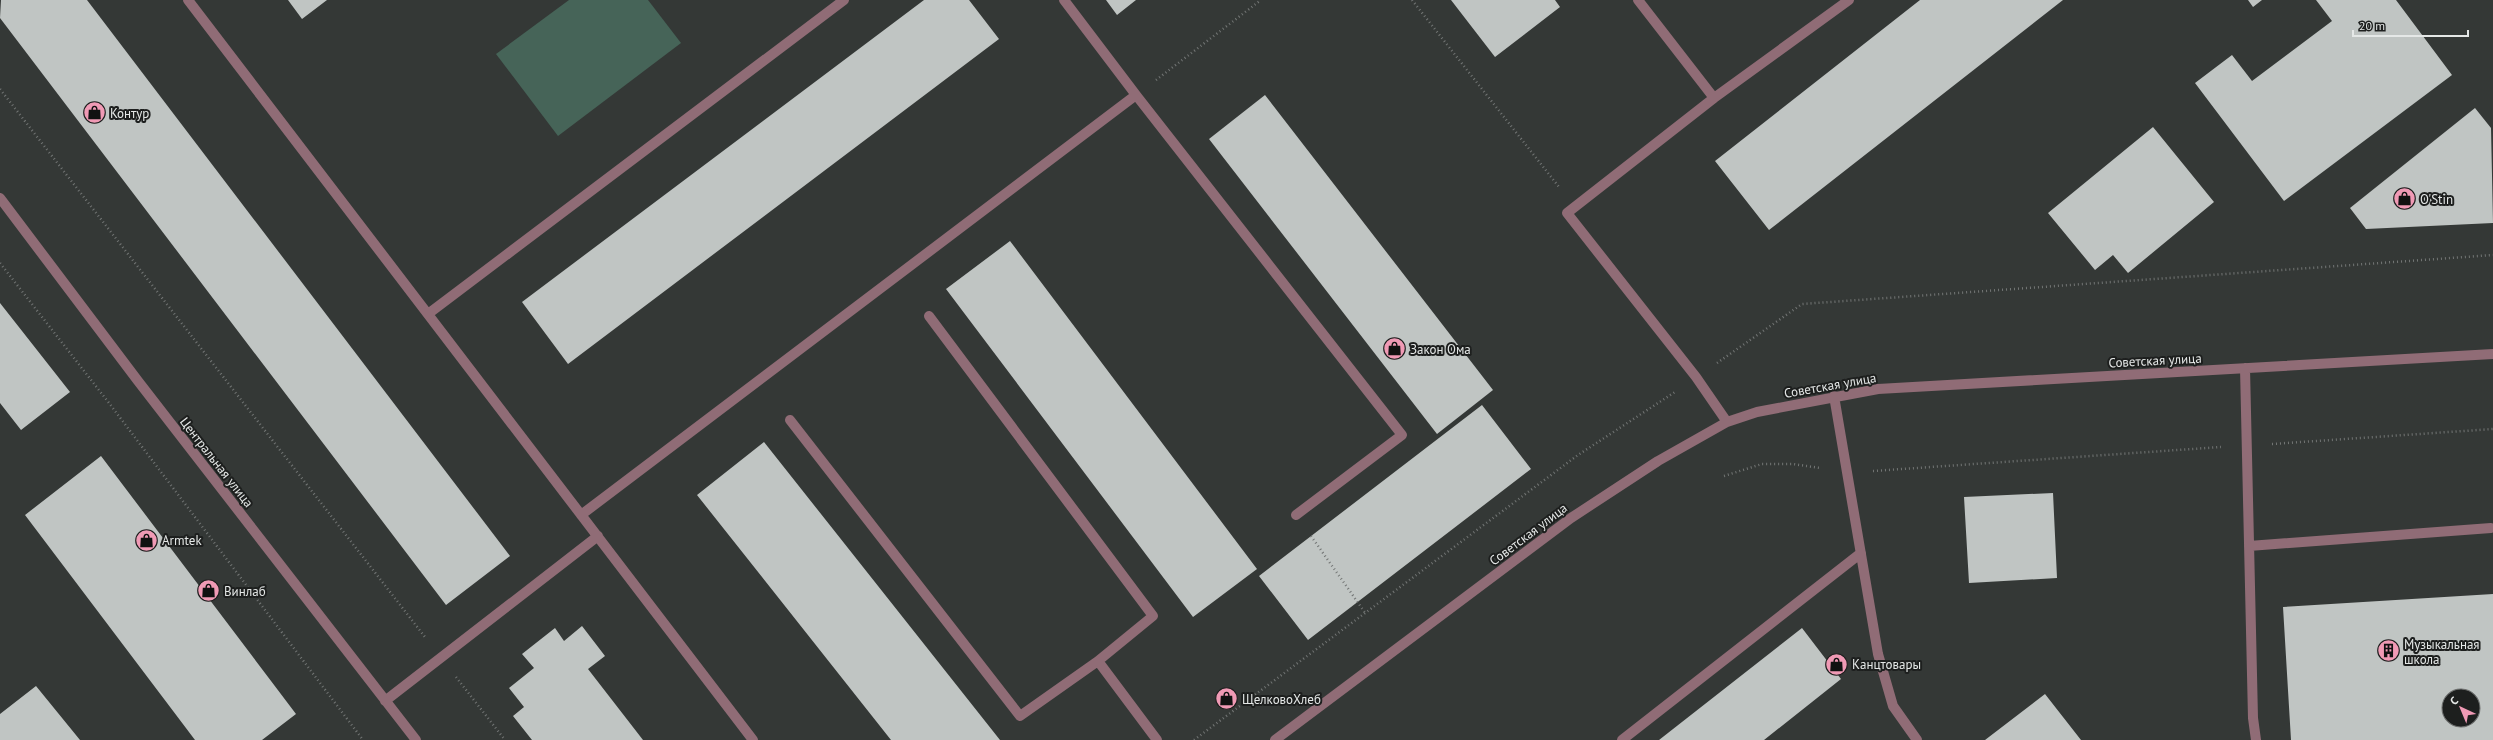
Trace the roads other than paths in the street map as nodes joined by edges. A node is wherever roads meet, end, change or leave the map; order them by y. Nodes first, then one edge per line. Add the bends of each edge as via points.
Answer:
1 (188, 0) edge
2 (844, 0) edge
3 (1064, 0) edge
4 (1638, 0) edge
5 (1849, 0) edge
6 (1136, 95) junction
7 (1714, 98) junction
8 (0, 198) edge
9 (428, 314) junction
10 (929, 316) dead end
11 (2493, 354) edge
12 (2244, 368) junction
13 (1834, 396) junction
14 (790, 420) dead end
15 (1727, 422) junction
16 (581, 515) junction
17 (1296, 515) road end
18 (2491, 528) dead end
19 (598, 536) junction
20 (2248, 546) junction
21 (1861, 553) junction
22 (1098, 660) junction
23 (386, 701) junction
24 (416, 740) edge
25 (753, 740) edge
26 (1158, 740) edge
27 (1275, 740) edge
28 (1622, 740) edge
29 (1917, 740) edge
30 (2256, 740) edge

1 - 9 street
2 - 9 street
3 - 6 street
4 - 7 street
5 - 7 street
6 - 16 street
6 - 17 street via 1402,435
7 - 15 street via 1568,213 1696,377
8 - 23 street, Центральная улица
9 - 16 street
10 - 22 street via 1153,616
11 - 12 street, Советская улица
12 - 13 street, Советская улица via 1878,389
12 - 20 street
13 - 15 street, Советская улица via 1757,412
13 - 21 street
14 - 22 street via 1020,716
15 - 27 street, Советская улица via 1658,461 1571,518
16 - 19 street
18 - 20 street
19 - 23 street
19 - 25 street
20 - 30 street via 2253,718
21 - 28 street
21 - 29 street via 1878,654 1893,706
22 - 26 street
23 - 24 street, Центральная улица

